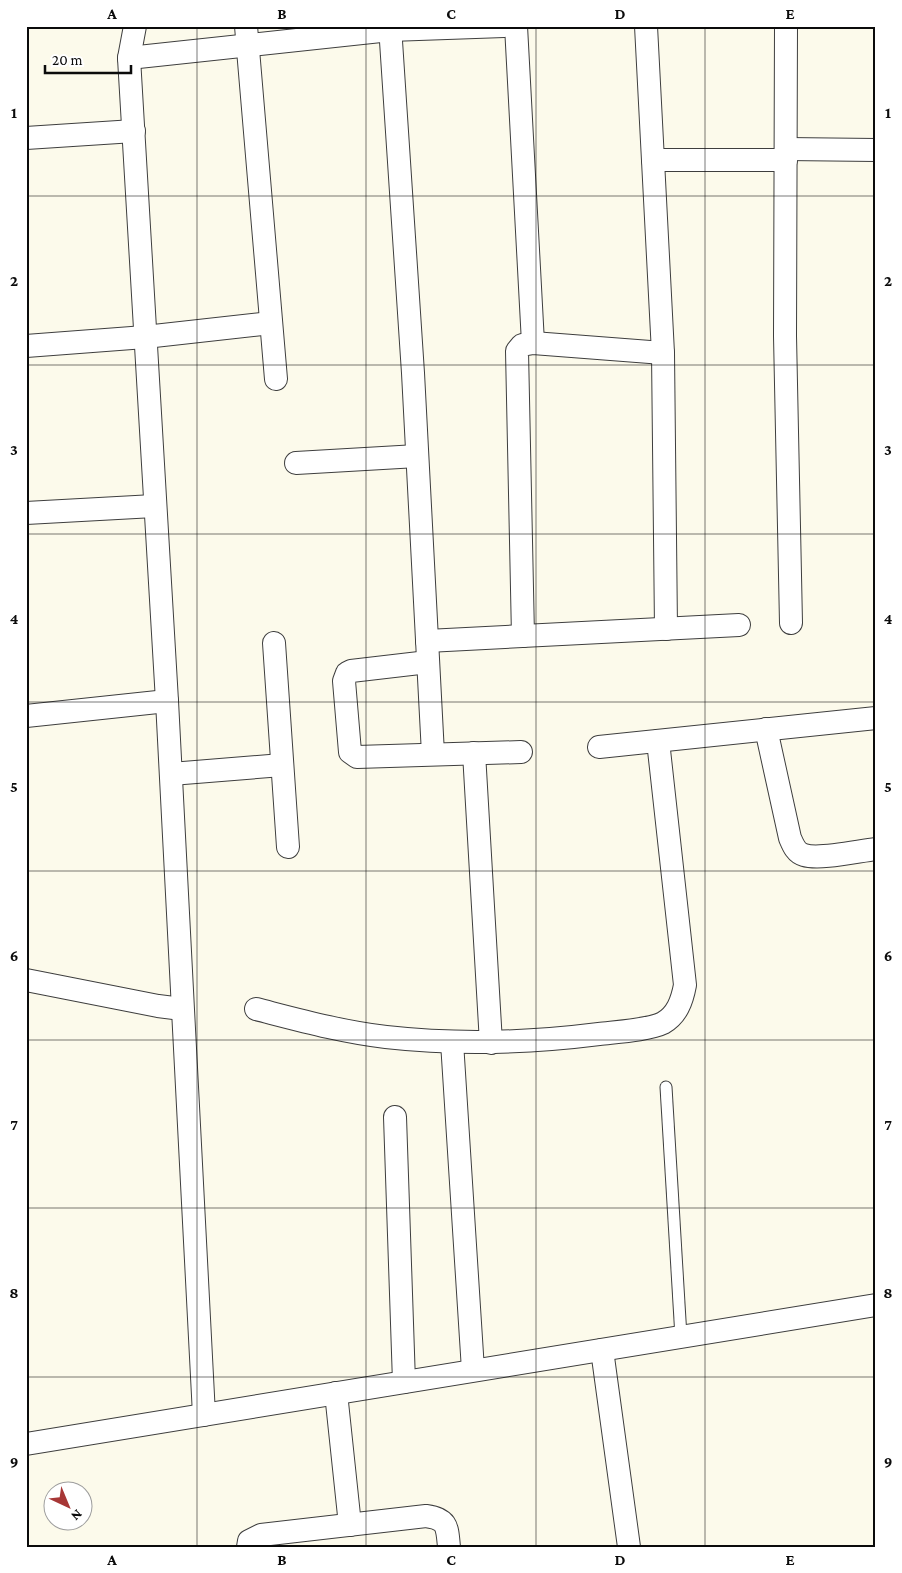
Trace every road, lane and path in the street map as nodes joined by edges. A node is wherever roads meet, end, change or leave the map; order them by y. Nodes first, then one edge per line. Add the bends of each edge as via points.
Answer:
1 (136, 26) edge
2 (504, 26) edge
3 (516, 26) edge
4 (646, 26) edge
5 (786, 26) edge
6 (390, 28) edge
7 (247, 36) edge
8 (129, 58) junction
9 (134, 131) junction
10 (26, 138) edge
11 (876, 150) edge
12 (786, 155) junction
13 (653, 160) junction
14 (271, 323) junction
15 (145, 337) junction
16 (533, 343) junction
17 (26, 346) edge
18 (663, 353) junction
19 (276, 379) dead end
20 (417, 456) junction
21 (296, 462) dead end
22 (154, 506) junction
23 (26, 513) edge
24 (791, 622) dead end
25 (739, 625) dead end
26 (666, 629) junction
27 (523, 636) junction
28 (274, 643) dead end
29 (428, 651) junction
30 (167, 701) junction
31 (26, 716) edge
32 (876, 718) edge
33 (766, 729) junction
34 (658, 741) junction
35 (599, 747) dead end
36 (521, 752) dead end
37 (474, 753) junction
38 (434, 754) junction
39 (282, 765) junction
40 (171, 774) junction
41 (288, 847) dead end
42 (876, 849) edge
43 (26, 980) edge
44 (182, 1009) junction
45 (256, 1009) dead end
46 (452, 1042) junction
47 (491, 1043) junction
48 (666, 1087) dead end
49 (395, 1117) dead end
50 (876, 1305) edge
51 (681, 1337) junction
52 (602, 1350) junction
53 (473, 1370) junction
54 (404, 1382) junction
55 (336, 1393) junction
56 (204, 1415) junction
57 (26, 1444) edge
58 (350, 1525) junction
59 (248, 1547) edge
60 (449, 1547) edge
61 (629, 1547) edge

1 - 8 street
2 - 6 street
3 - 16 street
4 - 13 street
5 - 12 street
6 - 7 street
6 - 20 street
7 - 8 street
7 - 14 street
8 - 9 street
9 - 10 street
9 - 15 street
11 - 12 street
12 - 13 street
12 - 24 street via 785,336
13 - 18 street
14 - 15 street
14 - 19 street
15 - 17 street
15 - 22 street
16 - 18 street
16 - 27 street via 522,345 517,351 516,361
18 - 26 street
20 - 21 street
20 - 29 street
22 - 23 street
22 - 30 street
25 - 26 street
26 - 27 street
27 - 29 street
28 - 39 street
29 - 38 street
29 - 38 street via 350,671 344,681 350,752 358,756
30 - 31 street
30 - 40 street
32 - 33 street
33 - 34 street
33 - 42 street via 795,850 803,855 816,856
34 - 35 street
34 - 47 street via 685,985 682,1002 675,1013 662,1023 638,1029
36 - 37 street
37 - 38 street
37 - 47 street
39 - 40 street
39 - 41 street
40 - 44 street
43 - 44 street
44 - 56 street
45 - 46 street via 320,1026 386,1037
46 - 47 street
46 - 53 street
48 - 51 lane
49 - 54 street
50 - 51 street
51 - 52 street
52 - 53 street
52 - 61 street
53 - 54 street
54 - 55 street
55 - 56 street
55 - 58 street
56 - 57 street
58 - 59 street via 261,1535 249,1541
58 - 60 street via 426,1516 438,1518 445,1524

